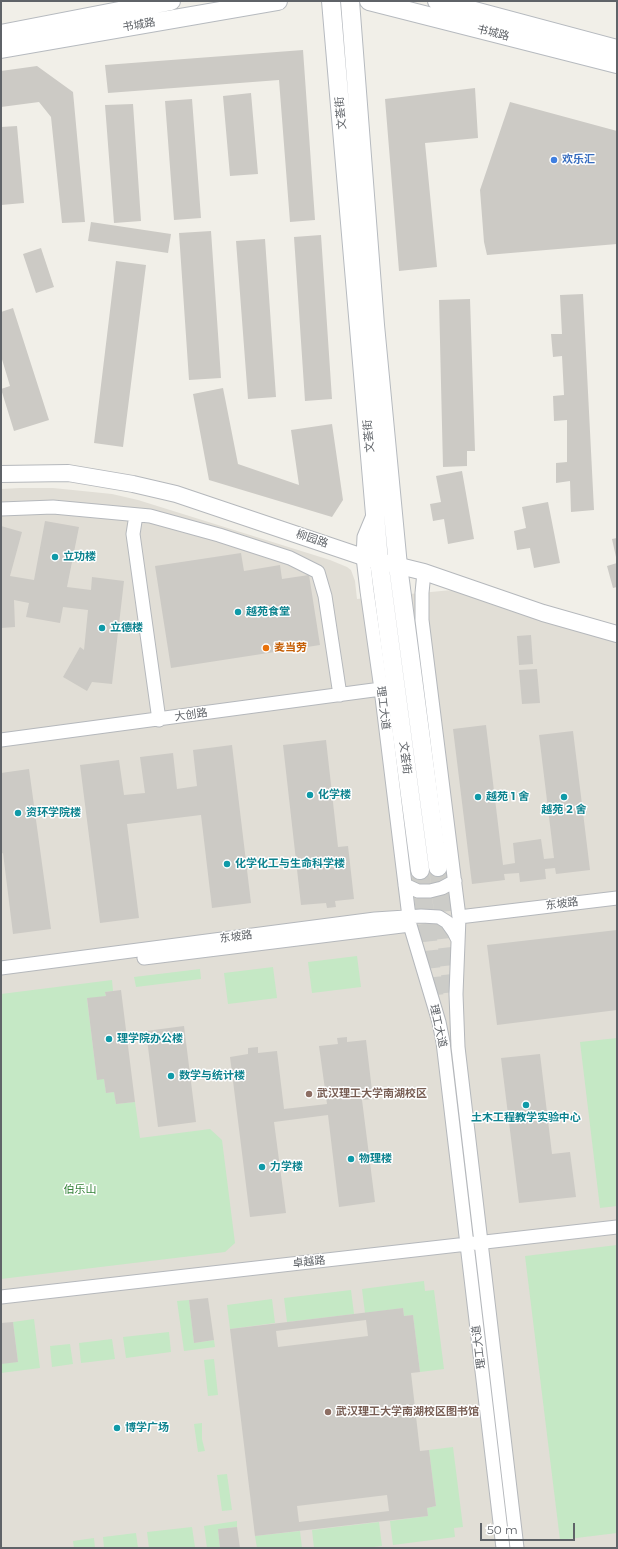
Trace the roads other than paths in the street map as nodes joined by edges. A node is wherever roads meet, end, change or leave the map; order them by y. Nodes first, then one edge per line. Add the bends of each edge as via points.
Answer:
1 (171, 1) edge
2 (278, 1) edge
3 (331, 1) edge
4 (350, 1) edge
5 (369, 1) edge
6 (437, 1) edge
7 (1, 34) edge
8 (1, 49) edge
9 (617, 49) edge
10 (617, 64) edge
11 (1, 474) edge
12 (1, 509) edge
13 (136, 515) junction
14 (371, 559) junction
15 (398, 566) junction
16 (424, 572) junction
17 (617, 634) edge
18 (381, 689) junction
19 (340, 695) junction
20 (159, 720) junction
21 (1, 740) edge
22 (438, 867) tunnel mouth
23 (420, 870) tunnel mouth
24 (455, 881) junction
25 (405, 885) junction
26 (617, 898) edge
27 (459, 917) junction
28 (409, 921) junction
29 (458, 942) junction
30 (1, 968) edge
31 (1, 976) edge
32 (617, 1227) edge
33 (481, 1244) junction
34 (467, 1245) junction
35 (1, 1297) edge
36 (503, 1548) edge
37 (518, 1548) edge

1 - 7 main road, 书城路
2 - 8 main road, 书城路
3 - 14 main road, 文荟街 via 375,509
4 - 15 main road, 文荟街 via 375,325
5 - 10 main road, 书城路
6 - 9 main road, 书城路
11 - 14 street, 柳园路 via 68,473 133,484 236,514
12 - 13 street via 53,507
13 - 19 street via 164,519 219,535 290,558 318,572 325,596
13 - 20 street via 133,534
14 - 15 street, 柳园路
14 - 18 street, 理工大道
14 - 23 main road, 文荟街
15 - 16 street, 柳园路
15 - 22 main road, 文荟街
16 - 17 street, 柳园路 via 542,613
16 - 24 street, 理工大道 via 422,620
18 - 19 street, 大创路
18 - 25 street, 理工大道
19 - 20 street, 大创路
20 - 21 street, 大创路
24 - 25 street via 430,891 418,891
24 - 27 street, 理工大道
25 - 28 street, 理工大道
26 - 27 street, 东坡路
27 - 29 street, 理工大道
28 - 29 street, 东坡路 via 432,916 443,919 451,926
28 - 30 street, 东坡路 via 375,919
28 - 31 street, 东坡路
28 - 34 street, 理工大道 via 443,1042
29 - 33 street, 理工大道 via 458,1047
32 - 33 street, 卓越路
33 - 34 street, 卓越路
33 - 37 street, 理工大道
34 - 35 street, 卓越路
34 - 36 street, 理工大道

